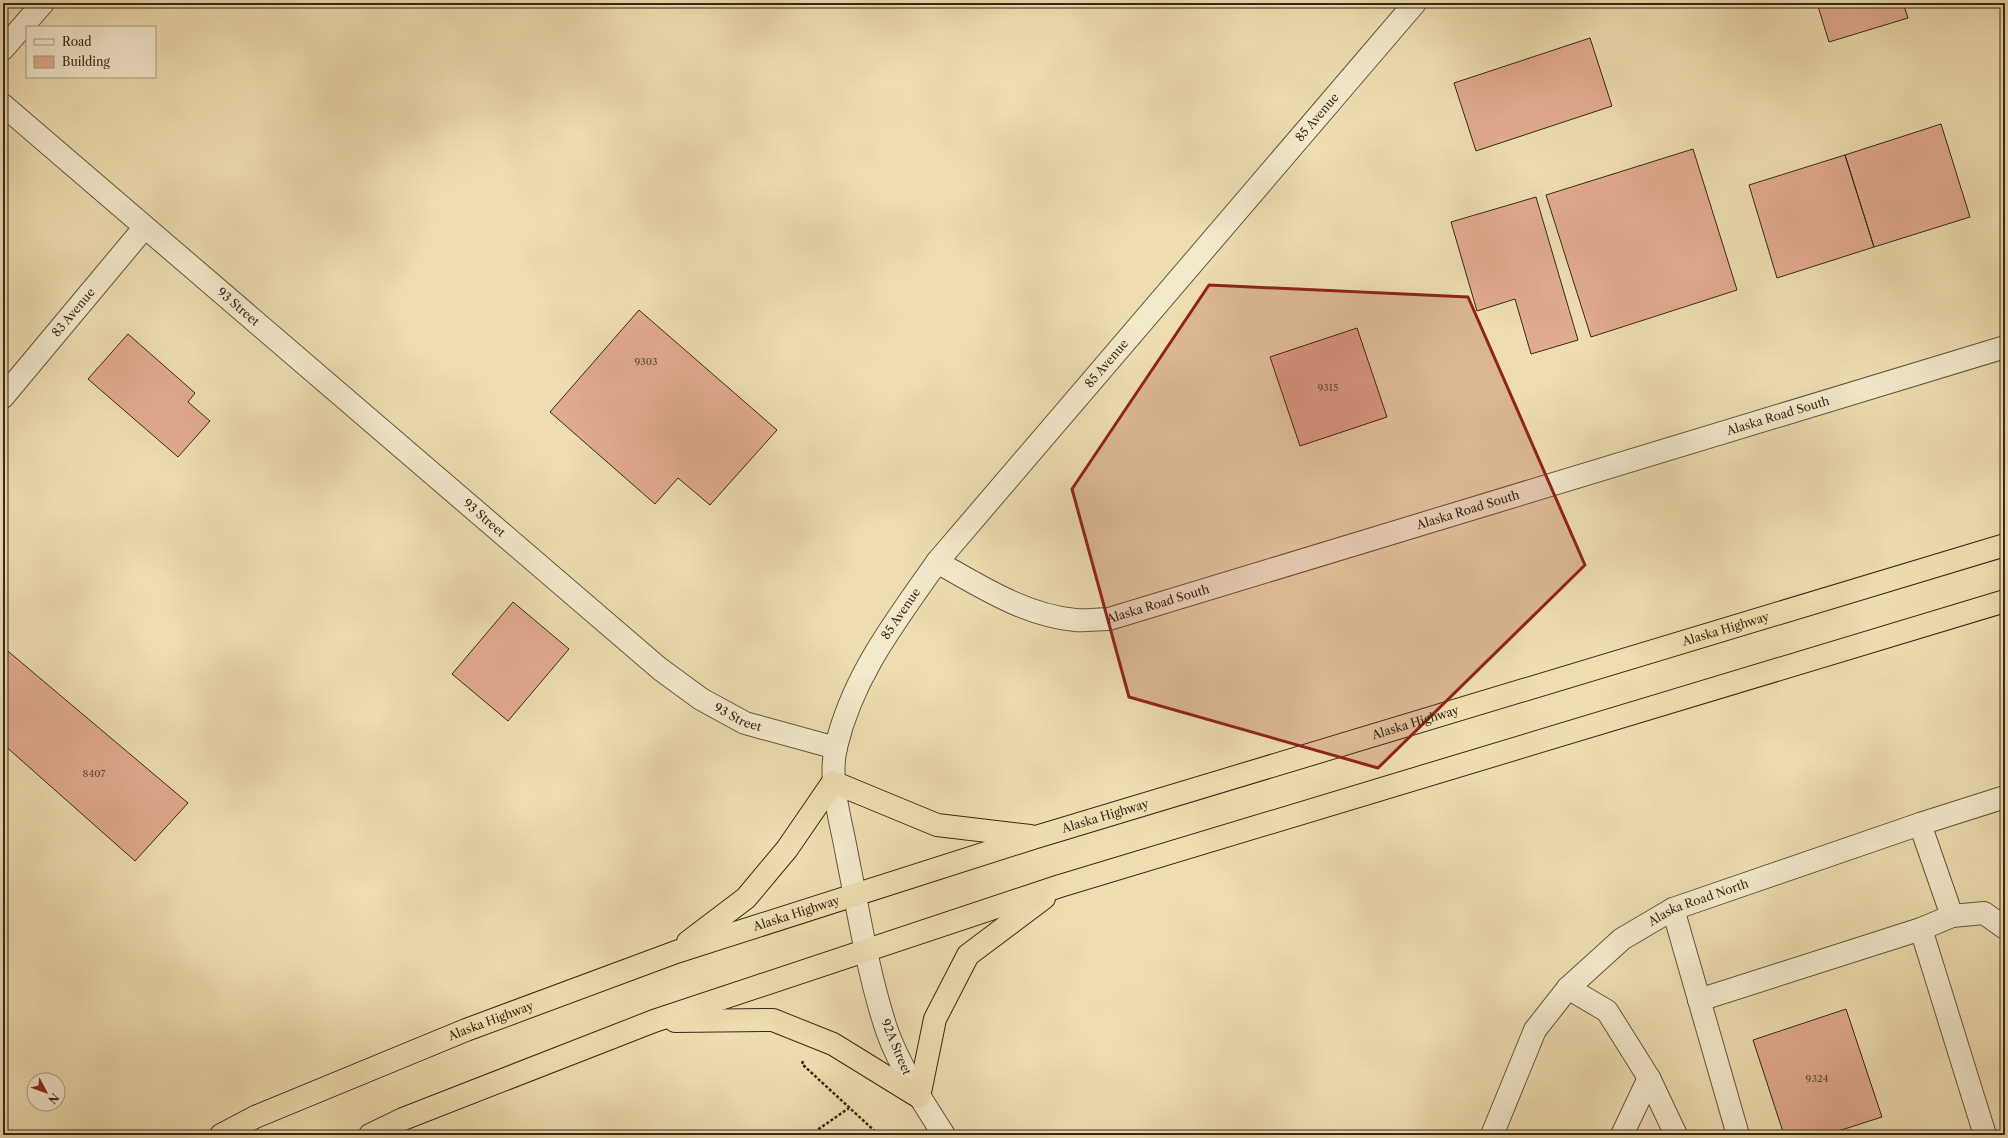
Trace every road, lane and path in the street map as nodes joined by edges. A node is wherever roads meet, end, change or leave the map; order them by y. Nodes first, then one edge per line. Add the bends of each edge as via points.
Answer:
1 (43, 3) edge
2 (1415, 3) edge
3 (3, 49) edge
4 (3, 105) edge
5 (144, 228) junction
6 (2005, 348) edge
7 (3, 397) edge
8 (2005, 545) edge
9 (937, 562) junction
10 (2005, 601) edge
11 (836, 748) junction
12 (833, 782) junction
13 (2005, 797) edge
14 (1920, 824) junction
15 (1036, 837) junction
16 (1060, 886) junction
17 (855, 895) junction
18 (1673, 908) junction
19 (1952, 916) junction
20 (2005, 928) edge
21 (1921, 929) junction
22 (864, 951) junction
23 (676, 952) junction
24 (1568, 988) junction
25 (1699, 1000) junction
26 (654, 1021) junction
27 (808, 1033) junction
28 (1649, 1078) junction
29 (919, 1097) junction
30 (848, 1108) junction
31 (221, 1135) edge
32 (370, 1135) edge
33 (810, 1135) edge
34 (879, 1135) edge
35 (944, 1135) edge
36 (1492, 1135) edge
37 (1622, 1135) edge
38 (1676, 1135) edge
39 (1738, 1135) edge
40 (1985, 1135) edge

1 - 3 street
2 - 9 street, 85 Avenue
4 - 5 street, 93 Street
5 - 7 street, 83 Avenue
5 - 11 street, 93 Street via 660,669 701,699 745,723
6 - 9 street, Alaska Road South via 1109,619 1076,620 1047,614 999,598
8 - 15 highway, Alaska Highway
9 - 11 street, 85 Avenue via 864,670
10 - 16 highway
11 - 12 street
12 - 15 highway via 936,825
12 - 17 street
12 - 23 highway via 787,849 746,898
13 - 14 street, Alaska Road North
14 - 18 street, Alaska Road North
14 - 19 street
15 - 17 highway, Alaska Highway
16 - 22 highway
16 - 29 highway via 968,955 935,1019
17 - 22 street
17 - 23 highway, Alaska Highway
18 - 24 street, Alaska Road North via 1622,939
18 - 25 street
19 - 20 street via 1984,913
19 - 21 street
21 - 25 street
21 - 40 street
22 - 26 highway
22 - 29 street, 92A Street via 888,1032
23 - 31 highway, Alaska Highway via 466,1030 255,1117
24 - 28 street via 1607,1011
24 - 36 street, Alaska Road North via 1536,1030
25 - 39 street
26 - 27 highway via 773,1020
26 - 32 highway via 403,1119
27 - 29 highway via 834,1044
27 - 30 path via 802,1064
28 - 37 street
28 - 38 street
29 - 35 street, 92A Street
30 - 33 path
30 - 34 path

